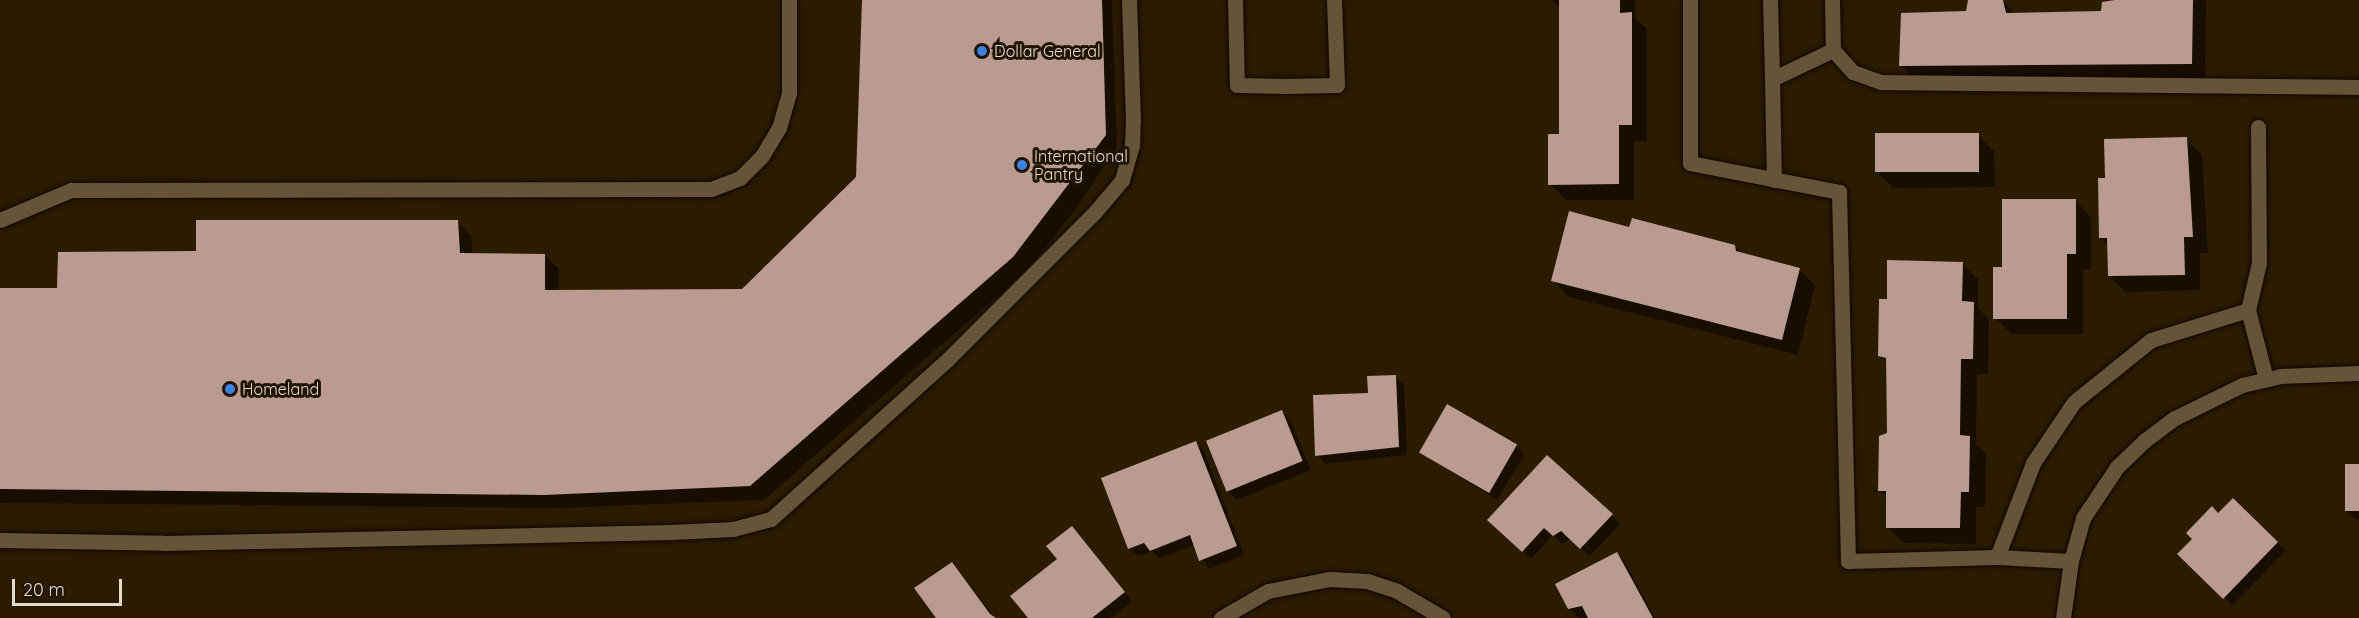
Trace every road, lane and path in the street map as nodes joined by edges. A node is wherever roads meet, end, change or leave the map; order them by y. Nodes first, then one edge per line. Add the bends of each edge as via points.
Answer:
1 (789, 0) edge
2 (1128, 0) edge
3 (1235, 0) edge
4 (1334, 0) edge
5 (1690, 0) edge
6 (1770, 0) edge
7 (1832, 0) edge
8 (1833, 50) junction
9 (1772, 79) junction
10 (2359, 87) edge
11 (2258, 127) dead end
12 (1774, 180) junction
13 (0, 220) edge
14 (2248, 310) junction
15 (2359, 373) edge
16 (2266, 379) junction
17 (0, 540) edge
18 (1997, 557) junction
19 (2071, 561) junction
20 (1221, 618) edge
21 (1443, 618) edge
22 (2063, 618) edge

1 - 13 street via 789,93 779,128 762,156 740,178 711,189 71,190
2 - 17 street via 1133,121 1132,146 1122,180 946,361 771,519 733,529 670,532 164,543
3 - 4 street via 1237,85 1284,86 1337,85
5 - 12 street via 1690,163
6 - 9 street
7 - 8 street
8 - 9 street
8 - 10 street via 1853,72 1881,82
9 - 12 street
11 - 14 street via 2259,263
12 - 18 street via 1839,192 1848,561
14 - 16 street
14 - 18 street via 2151,340 2074,402 2032,463
15 - 16 street
16 - 19 street via 2208,399 2144,441 2096,495 2083,518
18 - 19 street
19 - 22 street
20 - 21 street via 1268,591 1330,579 1368,581 1397,591

